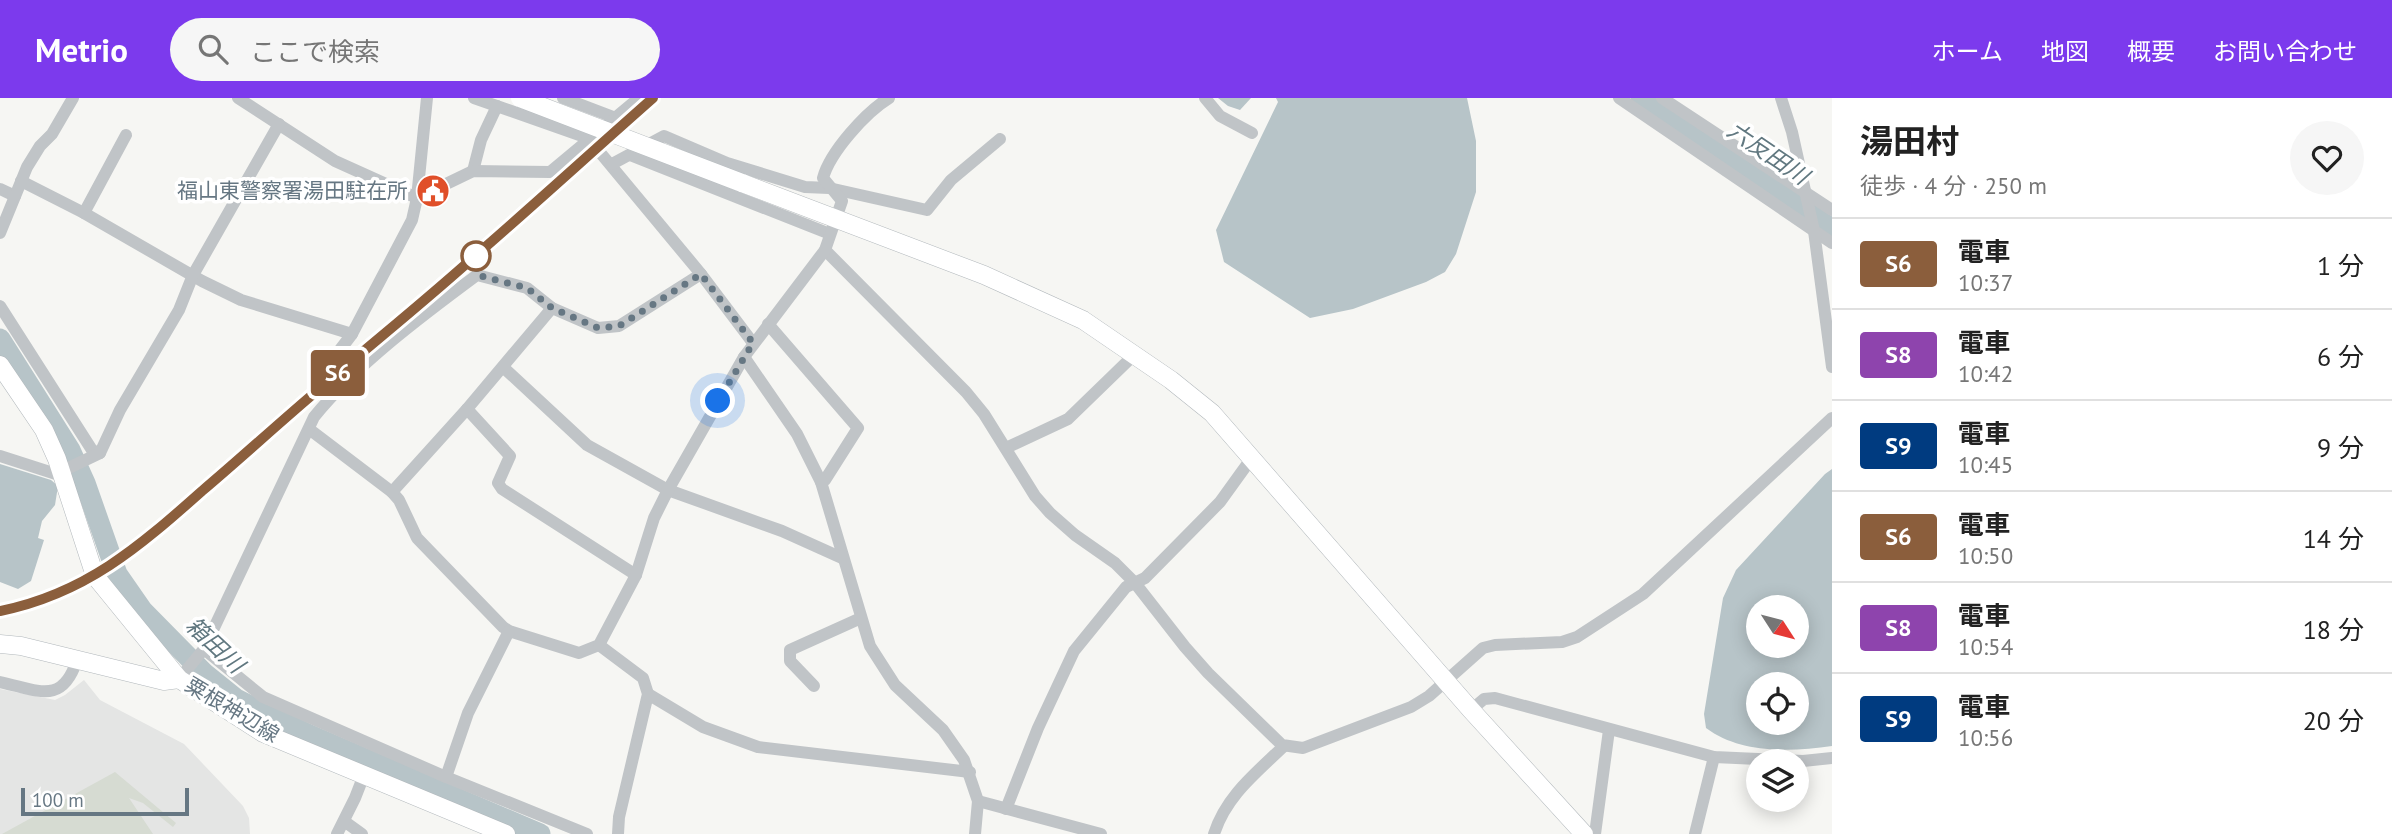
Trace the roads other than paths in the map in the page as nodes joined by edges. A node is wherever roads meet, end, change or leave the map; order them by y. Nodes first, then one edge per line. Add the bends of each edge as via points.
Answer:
1 (73, 98) edge
2 (240, 98) edge
3 (427, 98) edge
4 (474, 98) edge
5 (520, 98) edge
6 (563, 98) edge
7 (639, 98) edge
8 (889, 98) edge
9 (1205, 98) edge
10 (1619, 98) edge
11 (1662, 98) edge
12 (1781, 98) edge
13 (584, 102) edge
14 (496, 106) junction
15 (616, 118) junction
16 (279, 124) junction
17 (1252, 133) dead end
18 (126, 135) dead end
19 (589, 138) junction
20 (1000, 139) dead end
21 (630, 155) junction
22 (612, 164) junction
23 (473, 171) junction
24 (21, 181) junction
25 (829, 188) junction
26 (0, 190) edge
27 (1805, 193) junction
28 (15, 196) junction
29 (417, 198) junction
30 (1832, 210) edge
31 (84, 213) junction
32 (833, 227) junction
33 (1813, 228) junction
34 (0, 233) edge
35 (1832, 243) edge
36 (825, 250) junction
37 (701, 274) junction
38 (193, 275) junction
39 (0, 306) edge
40 (552, 308) junction
41 (768, 324) junction
42 (352, 334) junction
43 (753, 343) junction
44 (1134, 355) junction
45 (744, 357) junction
46 (0, 365) edge
47 (503, 367) junction
48 (1832, 367) edge
49 (316, 391) dead end
50 (467, 409) junction
51 (1832, 418) edge
52 (309, 429) junction
53 (1006, 448) junction
54 (0, 456) edge
55 (96, 456) junction
56 (1251, 459) junction
57 (64, 471) junction
58 (821, 482) junction
59 (668, 490) junction
60 (392, 492) junction
61 (842, 558) junction
62 (636, 575) junction
63 (1135, 583) junction
64 (860, 618) junction
65 (509, 631) junction
66 (0, 644) edge
67 (599, 645) junction
68 (202, 651) junction
69 (78, 660) junction
70 (181, 677) junction
71 (1447, 679) junction
72 (0, 682) edge
73 (814, 686) dead end
74 (648, 694) junction
75 (1471, 710) junction
76 (1609, 730) junction
77 (1284, 746) junction
78 (1714, 757) junction
79 (1832, 758) edge
80 (970, 772) junction
81 (364, 775) junction
82 (446, 777) junction
83 (978, 801) junction
84 (1006, 809) junction
85 (344, 821) junction
86 (337, 834) edge
87 (362, 834) edge
88 (506, 834) edge
89 (587, 834) edge
90 (618, 834) edge
91 (975, 834) edge
92 (1101, 834) edge
93 (1214, 834) edge
94 (1584, 834) edge
95 (1595, 834) edge
96 (1695, 834) edge

1 - 24 street
2 - 16 street
3 - 29 street
4 - 14 street
5 - 32 street, bridge via 742,183
6 - 13 street
7 - 15 street
8 - 25 street via 846,139 825,171 823,178
9 - 17 street via 1220,116
10 - 33 street
11 - 27 street
12 - 27 street
13 - 15 street
14 - 19 street
14 - 23 street
15 - 19 street
16 - 29 street via 335,161
16 - 38 street
18 - 31 street
19 - 22 street
19 - 23 street via 550,172
20 - 25 street via 951,180 927,209
21 - 22 street
21 - 25 street via 664,136 727,163 805,187
21 - 32 street
22 - 37 street
23 - 29 street
24 - 28 street
24 - 31 street
25 - 32 street via 842,201
26 - 28 street
27 - 30 street
27 - 33 street
28 - 34 street
29 - 42 street via 412,220
31 - 38 street
32 - 36 street
32 - 44 street via 1009,286 1083,320
33 - 35 street
33 - 48 street
36 - 41 street
36 - 53 street via 960,384
37 - 40 street via 619,326 598,328
37 - 43 street
38 - 42 street via 241,300
38 - 55 street via 179,310
39 - 55 street
40 - 47 street
40 - 52 street via 527,288 477,275 333,393
41 - 43 street
41 - 58 street via 858,428
42 - 49 street via 317,380
43 - 45 street
44 - 53 street via 1069,419
44 - 56 street via 1212,414
45 - 58 street via 797,434
45 - 59 street
46 - 57 street, 粟根神辺線 via 44,430
47 - 50 street
47 - 59 street via 586,444
50 - 60 street
50 - 62 street via 510,456 498,483 502,489
51 - 71 street via 1643,594 1612,617 1562,642 1483,648
52 - 60 street
52 - 68 street
53 - 63 street via 1049,513
54 - 57 street via 56,474
55 - 57 street
56 - 63 street via 1220,502
56 - 71 street
57 - 70 street, 粟根神辺線 via 95,576
58 - 61 street
59 - 61 street
59 - 62 street via 653,518
60 - 65 street via 417,538
61 - 64 street
62 - 67 street
63 - 77 street via 1185,648
63 - 84 street via 1126,587 1074,651
64 - 73 street via 790,650 790,661
64 - 80 street via 870,646 895,685 943,730
65 - 67 street via 579,653
65 - 82 street via 468,713
66 - 69 street
67 - 74 street via 643,678
68 - 70 street
68 - 82 street via 263,697
69 - 70 street via 164,681
69 - 72 street via 71,679 57,691
70 - 81 street, 粟根神辺線 via 263,733
71 - 75 street
71 - 77 street via 1410,707 1303,748
74 - 80 street via 703,727 758,747
74 - 90 street
75 - 76 street via 1484,699 1495,698
75 - 94 street
76 - 78 street
76 - 95 street
77 - 93 street via 1228,802
78 - 79 street
78 - 96 street
80 - 83 street
81 - 85 street
81 - 88 street, 粟根神辺線
82 - 89 street
83 - 84 street
83 - 91 street
84 - 92 street
85 - 86 street
85 - 87 street

